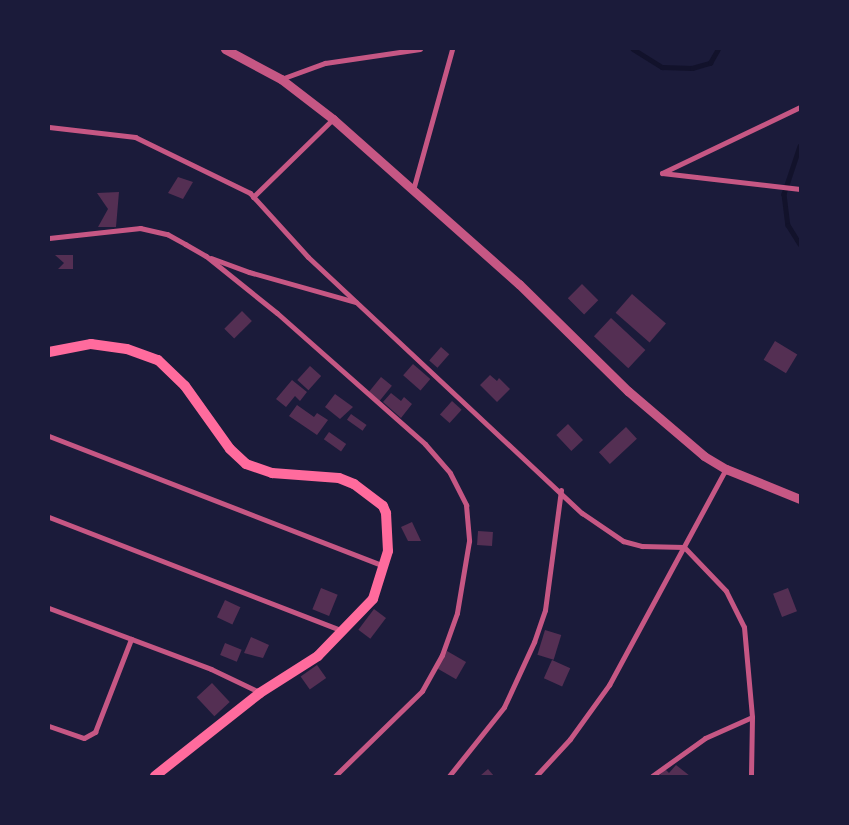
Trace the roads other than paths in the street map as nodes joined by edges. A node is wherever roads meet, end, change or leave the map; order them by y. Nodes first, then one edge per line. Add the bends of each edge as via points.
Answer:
1 (225, 49) edge
2 (420, 49) edge
3 (452, 49) edge
4 (281, 79) junction
5 (800, 107) edge
6 (333, 119) junction
7 (49, 127) edge
8 (800, 189) edge
9 (413, 191) junction
10 (253, 196) junction
11 (49, 238) edge
12 (206, 256) junction
13 (357, 303) junction
14 (49, 352) edge
15 (49, 436) edge
16 (726, 469) junction
17 (561, 490) junction
18 (800, 499) edge
19 (49, 517) edge
20 (684, 547) junction
21 (385, 566) junction
22 (49, 608) edge
23 (343, 631) junction
24 (131, 639) junction
25 (260, 693) junction
26 (752, 717) junction
27 (49, 726) edge
28 (155, 776) edge
29 (335, 776) edge
30 (449, 776) edge
31 (536, 776) edge
32 (652, 776) edge
33 (751, 776) edge

1 - 4 street
2 - 4 street via 325,63
3 - 9 street
4 - 6 street
5 - 8 street via 662,173
6 - 9 street
6 - 10 street
7 - 10 street via 135,137
9 - 16 street via 519,284 628,391 704,456
10 - 13 street via 308,257
11 - 12 street via 140,228 167,234
12 - 13 street via 248,272
12 - 29 street via 278,314 425,444 450,472 466,505 469,541 457,613 442,655 422,691
13 - 17 street
14 - 21 main road via 91,344 127,349 158,360 185,386 230,449 246,464 272,473 339,478 368,492 386,513 388,550
15 - 21 street
16 - 18 street
16 - 20 street
17 - 20 street via 582,513 623,541 642,546
17 - 30 street via 545,610 534,642 504,707
19 - 23 street
20 - 26 street via 726,591 744,628
20 - 31 street via 608,685 570,739
21 - 23 main road via 373,599
22 - 24 street
23 - 25 main road via 318,656
24 - 25 street via 210,669
24 - 27 street via 95,732 84,738
25 - 28 main road
26 - 32 street via 705,738
26 - 33 street

